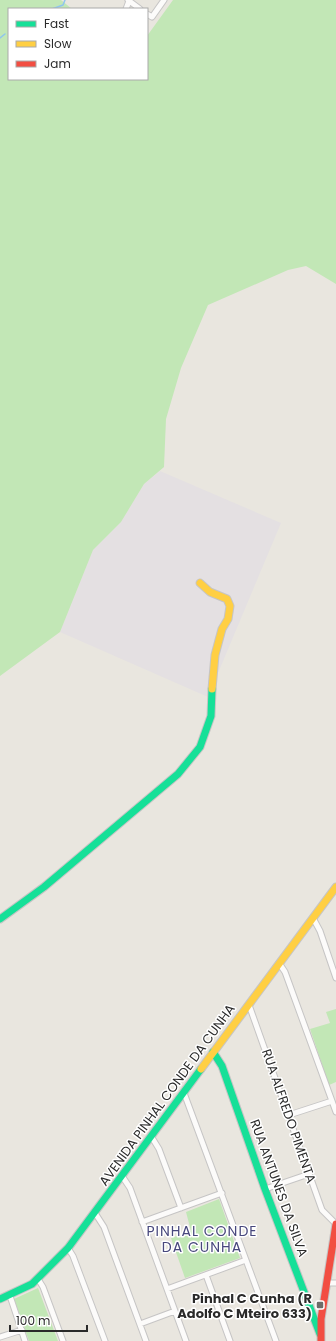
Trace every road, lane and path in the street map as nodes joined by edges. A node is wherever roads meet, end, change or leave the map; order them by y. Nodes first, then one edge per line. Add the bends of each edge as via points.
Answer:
1 (128, 0) edge
2 (164, 0) edge
3 (139, 8) edge
4 (148, 15) edge
5 (200, 583) dead end
6 (336, 887) edge
7 (313, 918) junction
8 (0, 919) edge
9 (279, 963) junction
10 (336, 978) edge
11 (248, 1005) junction
12 (213, 1052) junction
13 (184, 1092) junction
14 (332, 1101) junction
15 (336, 1112) edge
16 (289, 1115) junction
17 (151, 1136) junction
18 (309, 1174) junction
19 (122, 1176) junction
20 (266, 1189) junction
21 (222, 1193) junction
22 (181, 1208) junction
23 (95, 1213) junction
24 (142, 1222) junction
25 (336, 1224) edge
26 (68, 1248) junction
27 (246, 1260) junction
28 (206, 1275) junction
29 (38, 1279) junction
30 (327, 1283) junction
31 (336, 1283) edge
32 (167, 1289) junction
33 (10, 1296) junction
34 (0, 1299) edge
35 (175, 1311) junction
36 (140, 1324) junction
37 (22, 1330) junction
38 (0, 1337) edge
39 (321, 1337) edge
40 (25, 1341) edge
41 (63, 1341) edge
42 (105, 1341) edge
43 (146, 1341) edge
44 (186, 1341) edge
45 (230, 1341) edge
46 (276, 1341) edge

1 - 3 street
2 - 4 street via 152,17
5 - 8 street via 210,592 227,599 230,606 215,655 211,716 200,747 178,774 44,887
6 - 7 street, AVENIDA PINHAL CONDE DA CUNHA
7 - 9 street, AVENIDA PINHAL CONDE DA CUNHA
7 - 10 street
9 - 11 street, AVENIDA PINHAL CONDE DA CUNHA
9 - 14 street via 285,972
11 - 12 street, AVENIDA PINHAL CONDE DA CUNHA
11 - 16 street, RUA ALFREDO PIMENTA
12 - 13 street, AVENIDA PINHAL CONDE DA CUNHA
12 - 20 street, RUA ANTUNES DA SILVA via 222,1066
13 - 17 street, AVENIDA PINHAL CONDE DA CUNHA
13 - 21 street
14 - 15 street
14 - 16 street
16 - 18 street, RUA ALFREDO PIMENTA
17 - 19 street, AVENIDA PINHAL CONDE DA CUNHA
17 - 22 street via 159,1148
18 - 20 street
18 - 25 street, RUA ALFREDO PIMENTA via 322,1210
19 - 23 street, AVENIDA PINHAL CONDE DA CUNHA
19 - 24 street via 130,1188
20 - 39 street, RUA ANTUNES DA SILVA
21 - 22 street
21 - 27 street
22 - 24 street
23 - 26 street, AVENIDA PINHAL CONDE DA CUNHA
23 - 36 street via 104,1227
24 - 32 street
25 - 30 street
26 - 29 street, AVENIDA PINHAL CONDE DA CUNHA
26 - 42 street
27 - 28 street
27 - 46 street
28 - 32 street
28 - 45 street
29 - 33 street, AVENIDA PINHAL CONDE DA CUNHA
29 - 41 street
30 - 31 street
30 - 39 street
32 - 35 street
33 - 34 street, AVENIDA PINHAL CONDE DA CUNHA
33 - 37 street
35 - 36 street
35 - 44 street
36 - 43 street
37 - 38 street
37 - 40 street

